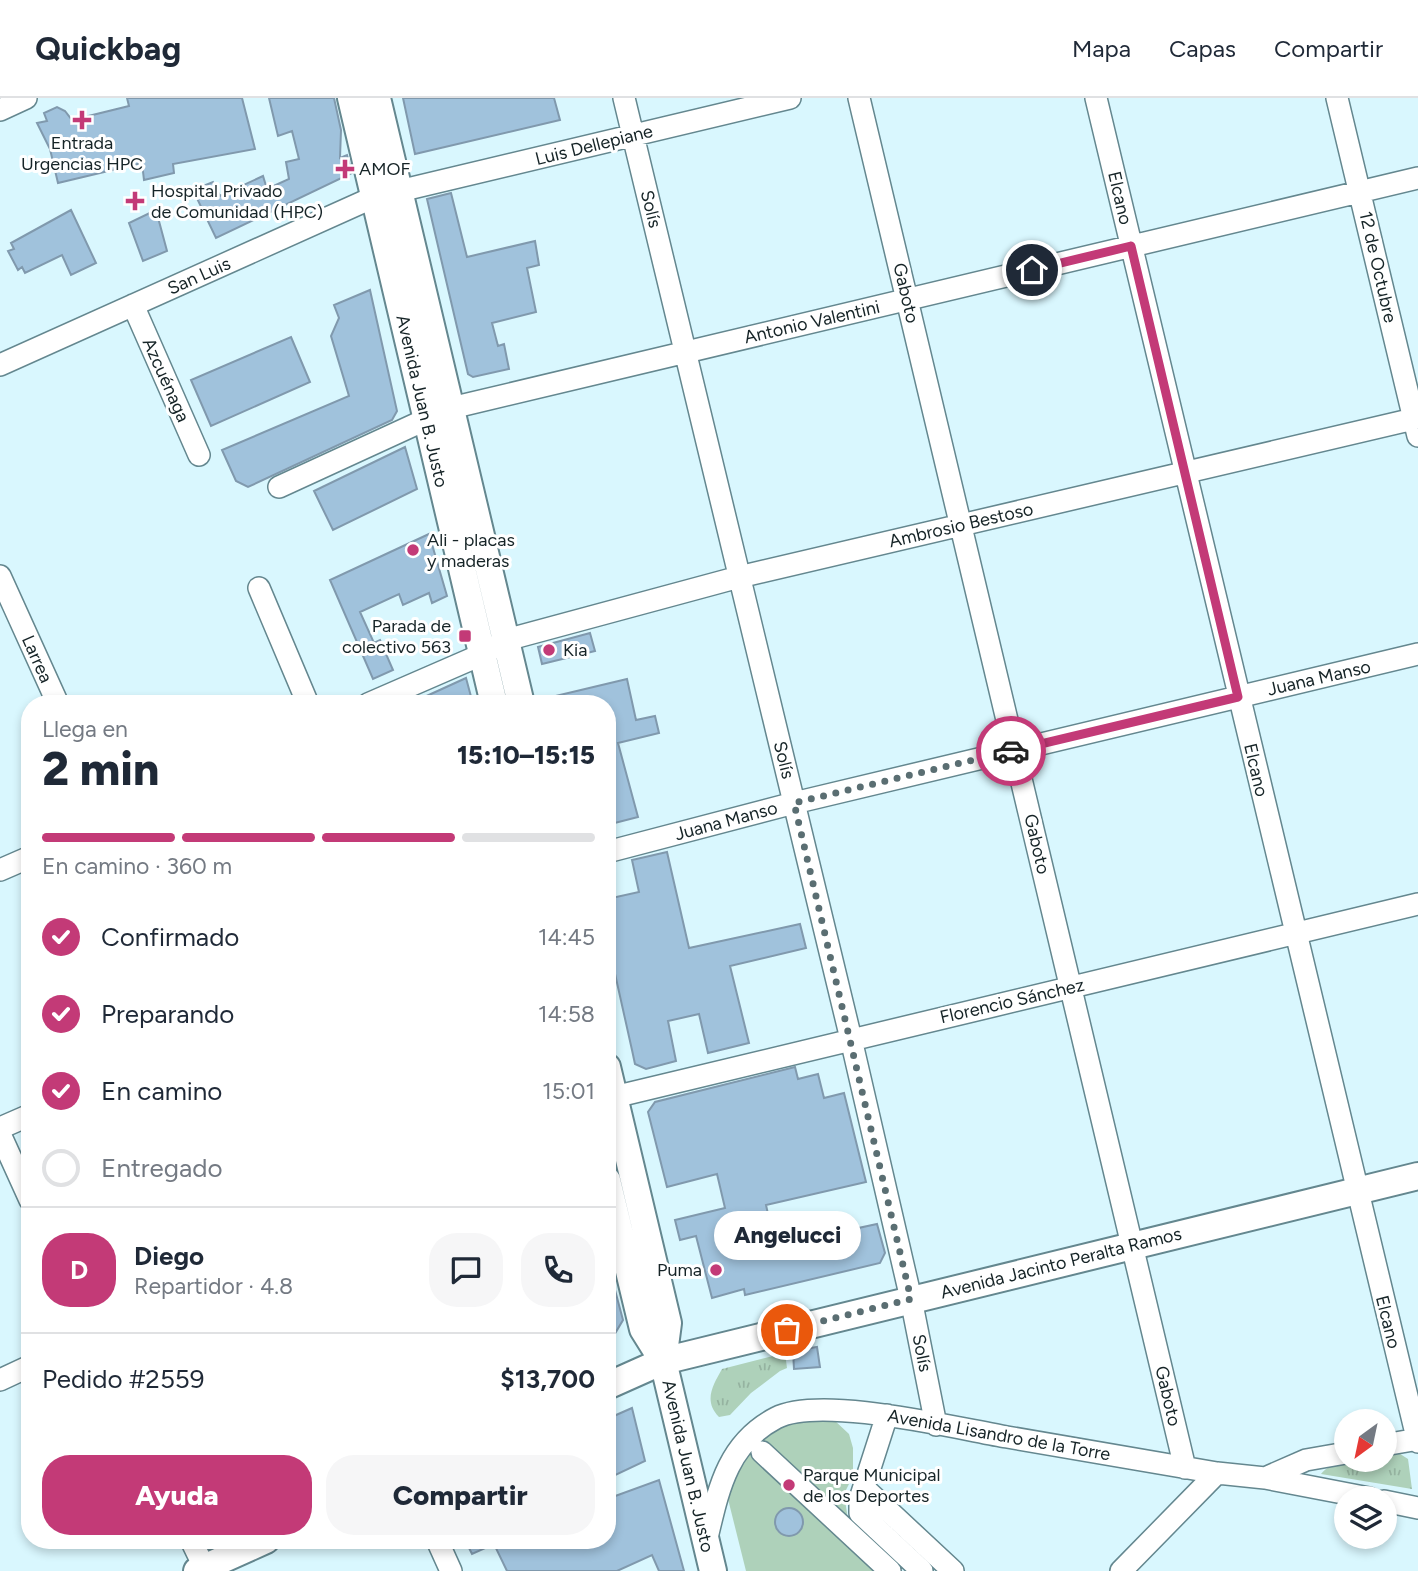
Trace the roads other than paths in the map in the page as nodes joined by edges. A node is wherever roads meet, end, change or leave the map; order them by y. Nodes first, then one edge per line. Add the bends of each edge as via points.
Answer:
1 (26, 98) edge
2 (351, 98) edge
3 (377, 98) edge
4 (624, 98) edge
5 (790, 98) edge
6 (859, 98) edge
7 (1096, 98) edge
8 (1338, 98) edge
9 (0, 110) edge
10 (633, 135) junction
11 (1418, 178) edge
12 (1360, 192) junction
13 (387, 194) junction
14 (1131, 246) junction
15 (907, 299) junction
16 (133, 305) junction
17 (685, 352) junction
18 (0, 365) edge
19 (451, 408) junction
20 (427, 420) junction
21 (1417, 424) edge
22 (199, 455) dead end
23 (1185, 472) junction
24 (279, 487) dead end
25 (961, 525) junction
26 (0, 576) edge
27 (739, 576) junction
28 (259, 588) dead end
29 (8, 614) edge
30 (506, 640) junction
31 (482, 654) junction
32 (1418, 654) edge
33 (53, 695) edge
34 (304, 695) edge
35 (389, 695) edge
36 (492, 695) edge
37 (519, 695) edge
38 (1238, 697) junction
39 (1015, 750) junction
40 (794, 803) junction
41 (616, 850) edge
42 (21, 861) edge
43 (0, 870) edge
44 (1418, 904) edge
45 (1295, 933) junction
46 (1071, 986) junction
47 (851, 1039) junction
48 (616, 1098) edge
49 (21, 1119) edge
50 (616, 1119) edge
51 (0, 1128) edge
52 (0, 1134) edge
53 (1418, 1176) edge
54 (21, 1180) edge
55 (1356, 1191) junction
56 (616, 1217) edge
57 (1133, 1245) junction
58 (911, 1299) junction
59 (663, 1361) junction
60 (21, 1370) edge
61 (0, 1380) edge
62 (616, 1382) edge
63 (887, 1415) junction
64 (936, 1424) junction
65 (1418, 1440) edge
66 (1397, 1443) edge
67 (762, 1452) dead end
68 (1334, 1454) edge
69 (1185, 1468) junction
70 (1217, 1473) junction
71 (1265, 1478) junction
72 (864, 1488) junction
73 (1334, 1491) edge
74 (1397, 1503) edge
75 (1418, 1507) edge
76 (706, 1543) junction
77 (195, 1549) edge
78 (246, 1549) edge
79 (441, 1549) edge
80 (203, 1570) edge
81 (451, 1571) edge
82 (713, 1571) edge
83 (890, 1571) edge
84 (922, 1571) edge
85 (953, 1571) edge
86 (1121, 1571) edge

1 - 9 street
2 - 13 main road, Avenida Juan B. Justo
3 - 13 main road, Avenida Juan B. Justo
4 - 10 street, Solís
5 - 10 street, Luis Dellepiane
6 - 15 street, Gaboto
7 - 14 street, Elcano
8 - 12 street, 12 de Octubre
10 - 13 street, Luis Dellepiane
10 - 17 street, Solís
11 - 12 street, Antonio Valentini
12 - 14 street, Antonio Valentini
12 - 21 street, 12 de Octubre
13 - 16 street, San Luis
13 - 19 main road, Avenida Juan B. Justo
13 - 20 main road, Avenida Juan B. Justo
14 - 15 street, Antonio Valentini
14 - 23 street, Elcano
15 - 17 street, Antonio Valentini
15 - 25 street, Gaboto
16 - 18 street, San Luis
16 - 22 street, Azcuénaga
17 - 19 street, Antonio Valentini
17 - 27 street, Solís
19 - 20 street, Antonio Valentini
19 - 30 main road, Avenida Juan B. Justo
20 - 24 street, Antonio Valentini
20 - 31 main road, Avenida Juan B. Justo
21 - 23 street, Ambrosio Bestoso
23 - 25 street, Ambrosio Bestoso
23 - 38 street, Elcano
25 - 27 street, Ambrosio Bestoso
25 - 39 street, Gaboto
26 - 29 street, Larrea
27 - 30 street, Ambrosio Bestoso
27 - 40 street, Solís
28 - 34 street
29 - 33 street, Larrea
30 - 31 street, Ambrosio Bestoso
30 - 37 main road, Avenida Juan B. Justo
31 - 35 street, Ambrosio Bestoso
31 - 36 main road, Avenida Juan B. Justo
32 - 38 street, Juana Manso
38 - 39 street, Juana Manso
38 - 45 street, Elcano
39 - 40 street, Juana Manso
39 - 46 street, Gaboto
40 - 41 street, Juana Manso
40 - 47 street, Solís
42 - 43 street
44 - 45 street, Florencio Sánchez
45 - 46 street, Florencio Sánchez
45 - 55 street, Elcano
46 - 47 street, Florencio Sánchez
46 - 57 street, Gaboto
47 - 48 street, Florencio Sánchez
47 - 58 street, Solís
49 - 51 street
50 - 59 main road, Avenida Juan B. Justo via 668,1323
52 - 54 street
53 - 55 main road, Avenida Jacinto Peralta Ramos
55 - 57 main road, Avenida Jacinto Peralta Ramos
55 - 65 street, Elcano
56 - 59 main road, Avenida Juan B. Justo via 643,1329
57 - 58 main road, Avenida Jacinto Peralta Ramos
57 - 69 street, Gaboto
58 - 59 main road, Avenida Jacinto Peralta Ramos
58 - 64 street, Solís
59 - 62 main road, Avenida Jacinto Peralta Ramos
59 - 76 main road, Avenida Juan B. Justo
60 - 61 street
63 - 64 street, Avenida Lisandro de la Torre
63 - 72 street
63 - 76 street, Avenida Lisandro de la Torre via 797,1411 777,1417 746,1438 727,1466
64 - 69 street, Avenida Lisandro de la Torre
65 - 66 street
67 - 83 street
68 - 71 street via 1306,1460
69 - 70 street, Avenida Lisandro de la Torre
70 - 71 street, Avenida Lisandro de la Torre
70 - 86 street
71 - 73 street, Avenida Lisandro de la Torre
72 - 84 street via 860,1514
72 - 85 street
74 - 75 street
76 - 82 main road, Avenida Juan B. Justo
77 - 80 street
78 - 80 main road
79 - 81 street

